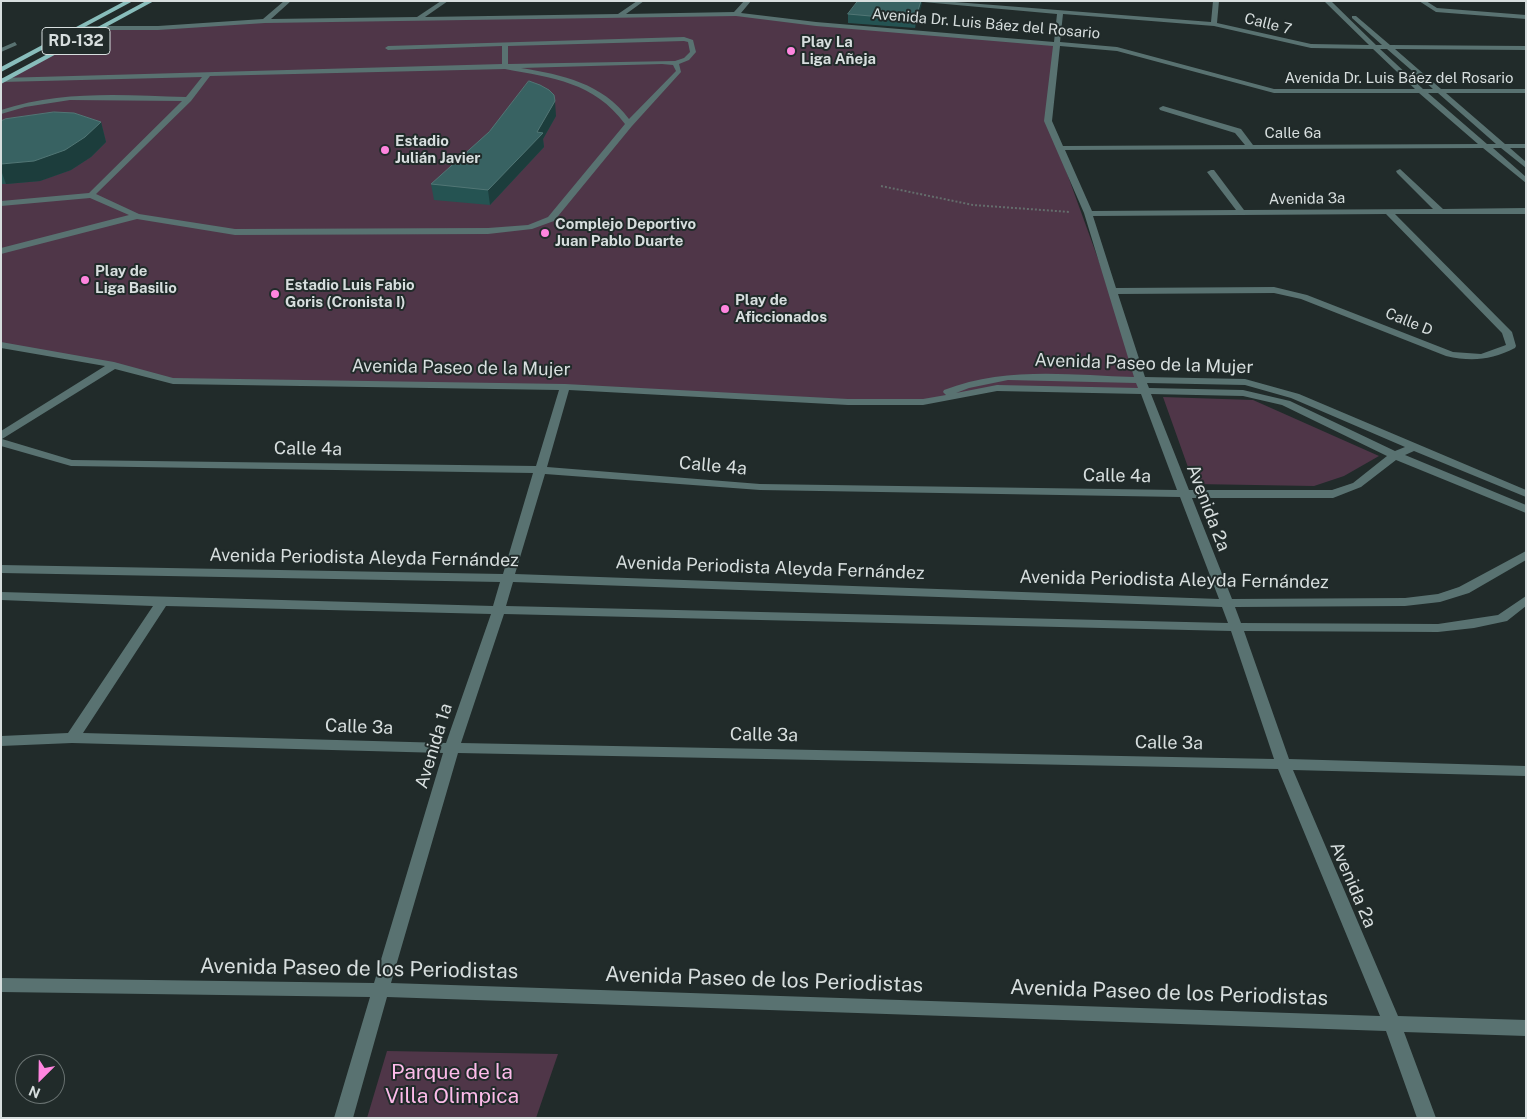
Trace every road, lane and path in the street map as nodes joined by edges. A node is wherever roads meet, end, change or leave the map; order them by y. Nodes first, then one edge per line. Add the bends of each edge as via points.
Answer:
1 (130, 1) edge
2 (151, 1) edge
3 (288, 1) edge
4 (437, 1) edge
5 (641, 1) edge
6 (748, 1) edge
7 (915, 1) edge
8 (1216, 1) edge
9 (1327, 1) edge
10 (1336, 1) edge
11 (1422, 1) edge
12 (444, 2) edge
13 (1060, 13) junction
14 (736, 14) junction
15 (620, 15) junction
16 (1526, 17) edge
17 (419, 18) junction
18 (265, 21) junction
19 (1214, 24) junction
20 (80, 28) junction
21 (98, 29) junction
22 (15, 44) dead end
23 (505, 44) junction
24 (1057, 44) junction
25 (388, 48) dead end
26 (1526, 48) edge
27 (1376, 49) junction
28 (1392, 49) junction
29 (1, 50) edge
30 (676, 64) junction
31 (505, 67) junction
32 (1, 70) edge
33 (208, 74) junction
34 (3, 80) edge
35 (1526, 91) edge
36 (1422, 92) junction
37 (1438, 92) junction
38 (188, 99) junction
39 (1163, 108) dead end
40 (1, 112) edge
41 (629, 124) junction
42 (1485, 146) junction
43 (1502, 146) junction
44 (1526, 146) edge
45 (1252, 147) junction
46 (1060, 148) junction
47 (1526, 166) edge
48 (1400, 171) dead end
49 (1211, 172) dead end
50 (1526, 181) edge
51 (881, 186) dead end
52 (91, 195) junction
53 (1, 204) edge
54 (1526, 210) edge
55 (1440, 211) junction
56 (1388, 212) junction
57 (1088, 213) junction
58 (1242, 213) junction
59 (137, 216) junction
60 (1, 251) edge
61 (1114, 291) junction
62 (1, 345) edge
63 (114, 365) junction
64 (1144, 386) junction
65 (565, 387) junction
66 (1, 436) edge
67 (1, 442) edge
68 (1412, 447) junction
69 (1395, 455) junction
70 (541, 470) junction
71 (1184, 494) junction
72 (1526, 494) edge
73 (1526, 509) edge
74 (1526, 555) edge
75 (1, 569) edge
76 (507, 578) junction
77 (1, 596) edge
78 (1526, 600) edge
79 (162, 602) junction
80 (1225, 603) junction
81 (499, 608) junction
82 (1236, 627) junction
83 (72, 738) junction
84 (1, 742) edge
85 (452, 748) junction
86 (1283, 764) junction
87 (1526, 770) edge
88 (1, 985) edge
89 (381, 990) junction
90 (1392, 1023) junction
91 (1526, 1028) edge
92 (343, 1118) edge
93 (1427, 1118) edge

1 - 20 main road, RD-132
2 - 21 main road, RD-132
3 - 18 street
4 - 12 street
5 - 15 street
6 - 14 street
7 - 13 street, Calle 7
8 - 19 street
9 - 27 street
10 - 28 street
11 - 16 street via 1436,10
12 - 17 street
13 - 19 street, Calle 7
13 - 24 street, Avenida 2a
14 - 15 street, Avenida Dr. Luis Báez del Rosario
14 - 24 street, Avenida Dr. Luis Báez del Rosario via 816,24
15 - 17 street, Avenida Dr. Luis Báez del Rosario
17 - 18 street, Avenida Dr. Luis Báez del Rosario
18 - 21 street, Avenida Dr. Luis Báez del Rosario
19 - 27 street, Calle 7 via 1294,44
20 - 21 street, Avenida Dr. Luis Báez del Rosario
20 - 32 main road, RD-132
21 - 34 main road, RD-132
22 - 29 street
23 - 25 street
23 - 30 street via 691,41 693,52
23 - 31 street
24 - 36 street, Avenida Dr. Luis Báez del Rosario via 1116,49 1274,91
24 - 46 street, Avenida 2a via 1048,121
26 - 28 street, Calle 7
27 - 28 street, Calle 7
27 - 36 street
28 - 37 street
30 - 31 street
30 - 41 street via 679,71
31 - 33 street
31 - 41 street via 575,82 603,94 620,109
33 - 34 street
33 - 38 street
35 - 37 street, Avenida Dr. Luis Báez del Rosario
36 - 37 street, Avenida Dr. Luis Báez del Rosario
36 - 42 street
37 - 43 street
38 - 40 street via 42,99
38 - 52 street
39 - 45 street via 1238,131
41 - 59 street via 551,219 530,227 488,231 235,232
42 - 43 street, Calle 6a
42 - 45 street, Calle 6a
42 - 50 street
43 - 44 street, Calle 6a
43 - 47 street
45 - 46 street, Calle 6a
46 - 57 street, Avenida 2a
48 - 55 street
49 - 58 street
51 - 57 path via 973,205
52 - 53 street
52 - 59 street
54 - 55 street, Avenida 3a
55 - 56 street, Avenida 3a
56 - 58 street, Avenida 3a
56 - 61 street, Calle D via 1507,332 1511,346 1494,356 1469,359 1304,297 1274,290
57 - 58 street, Avenida 3a
57 - 61 street, Avenida 2a
59 - 60 street
61 - 64 street, Avenida 2a
62 - 63 street, Avenida Paseo de la Mujer
63 - 65 street, Avenida Paseo de la Mujer via 173,381
63 - 66 street
64 - 65 street, Avenida Paseo de la Mujer via 997,388 923,402 848,402
64 - 68 street, Avenida Paseo de la Mujer via 1246,382 1295,396
64 - 69 street, Avenida Paseo de la Mujer via 1243,392 1286,403
64 - 71 street, Avenida 2a
65 - 70 street, Avenida 1a
67 - 70 street, Calle 4a via 71,464
68 - 69 street, Calle 4a
68 - 72 street, Avenida Paseo de la Mujer
69 - 71 street, Calle 4a via 1357,485 1332,494
69 - 73 street, Avenida Paseo de la Mujer
70 - 71 street, Calle 4a via 760,487
70 - 76 street, Avenida 1a
71 - 80 street, Avenida 2a
74 - 80 street, Avenida Periodista Aleyda Fernández via 1464,590 1440,598 1406,602
75 - 76 street, Avenida Periodista Aleyda Fernández
76 - 80 street, Avenida Periodista Aleyda Fernández
76 - 81 street, Avenida 1a
77 - 79 street
78 - 82 street via 1502,618 1438,628
79 - 81 street
79 - 83 street
80 - 82 street, Avenida 2a
81 - 82 street
81 - 85 street, Avenida 1a
82 - 86 street, Avenida 2a
83 - 84 street, Calle 3a
83 - 85 street, Calle 3a
85 - 86 street, Calle 3a
85 - 89 street, Avenida 1a
86 - 87 street, Calle 3a
86 - 90 street, Avenida 2a
88 - 89 street, Avenida Paseo de los Periodistas
89 - 90 street, Avenida Paseo de los Periodistas
89 - 92 street, Avenida 1a
90 - 91 street, Avenida Paseo de los Periodistas
90 - 93 street, Avenida 2a

